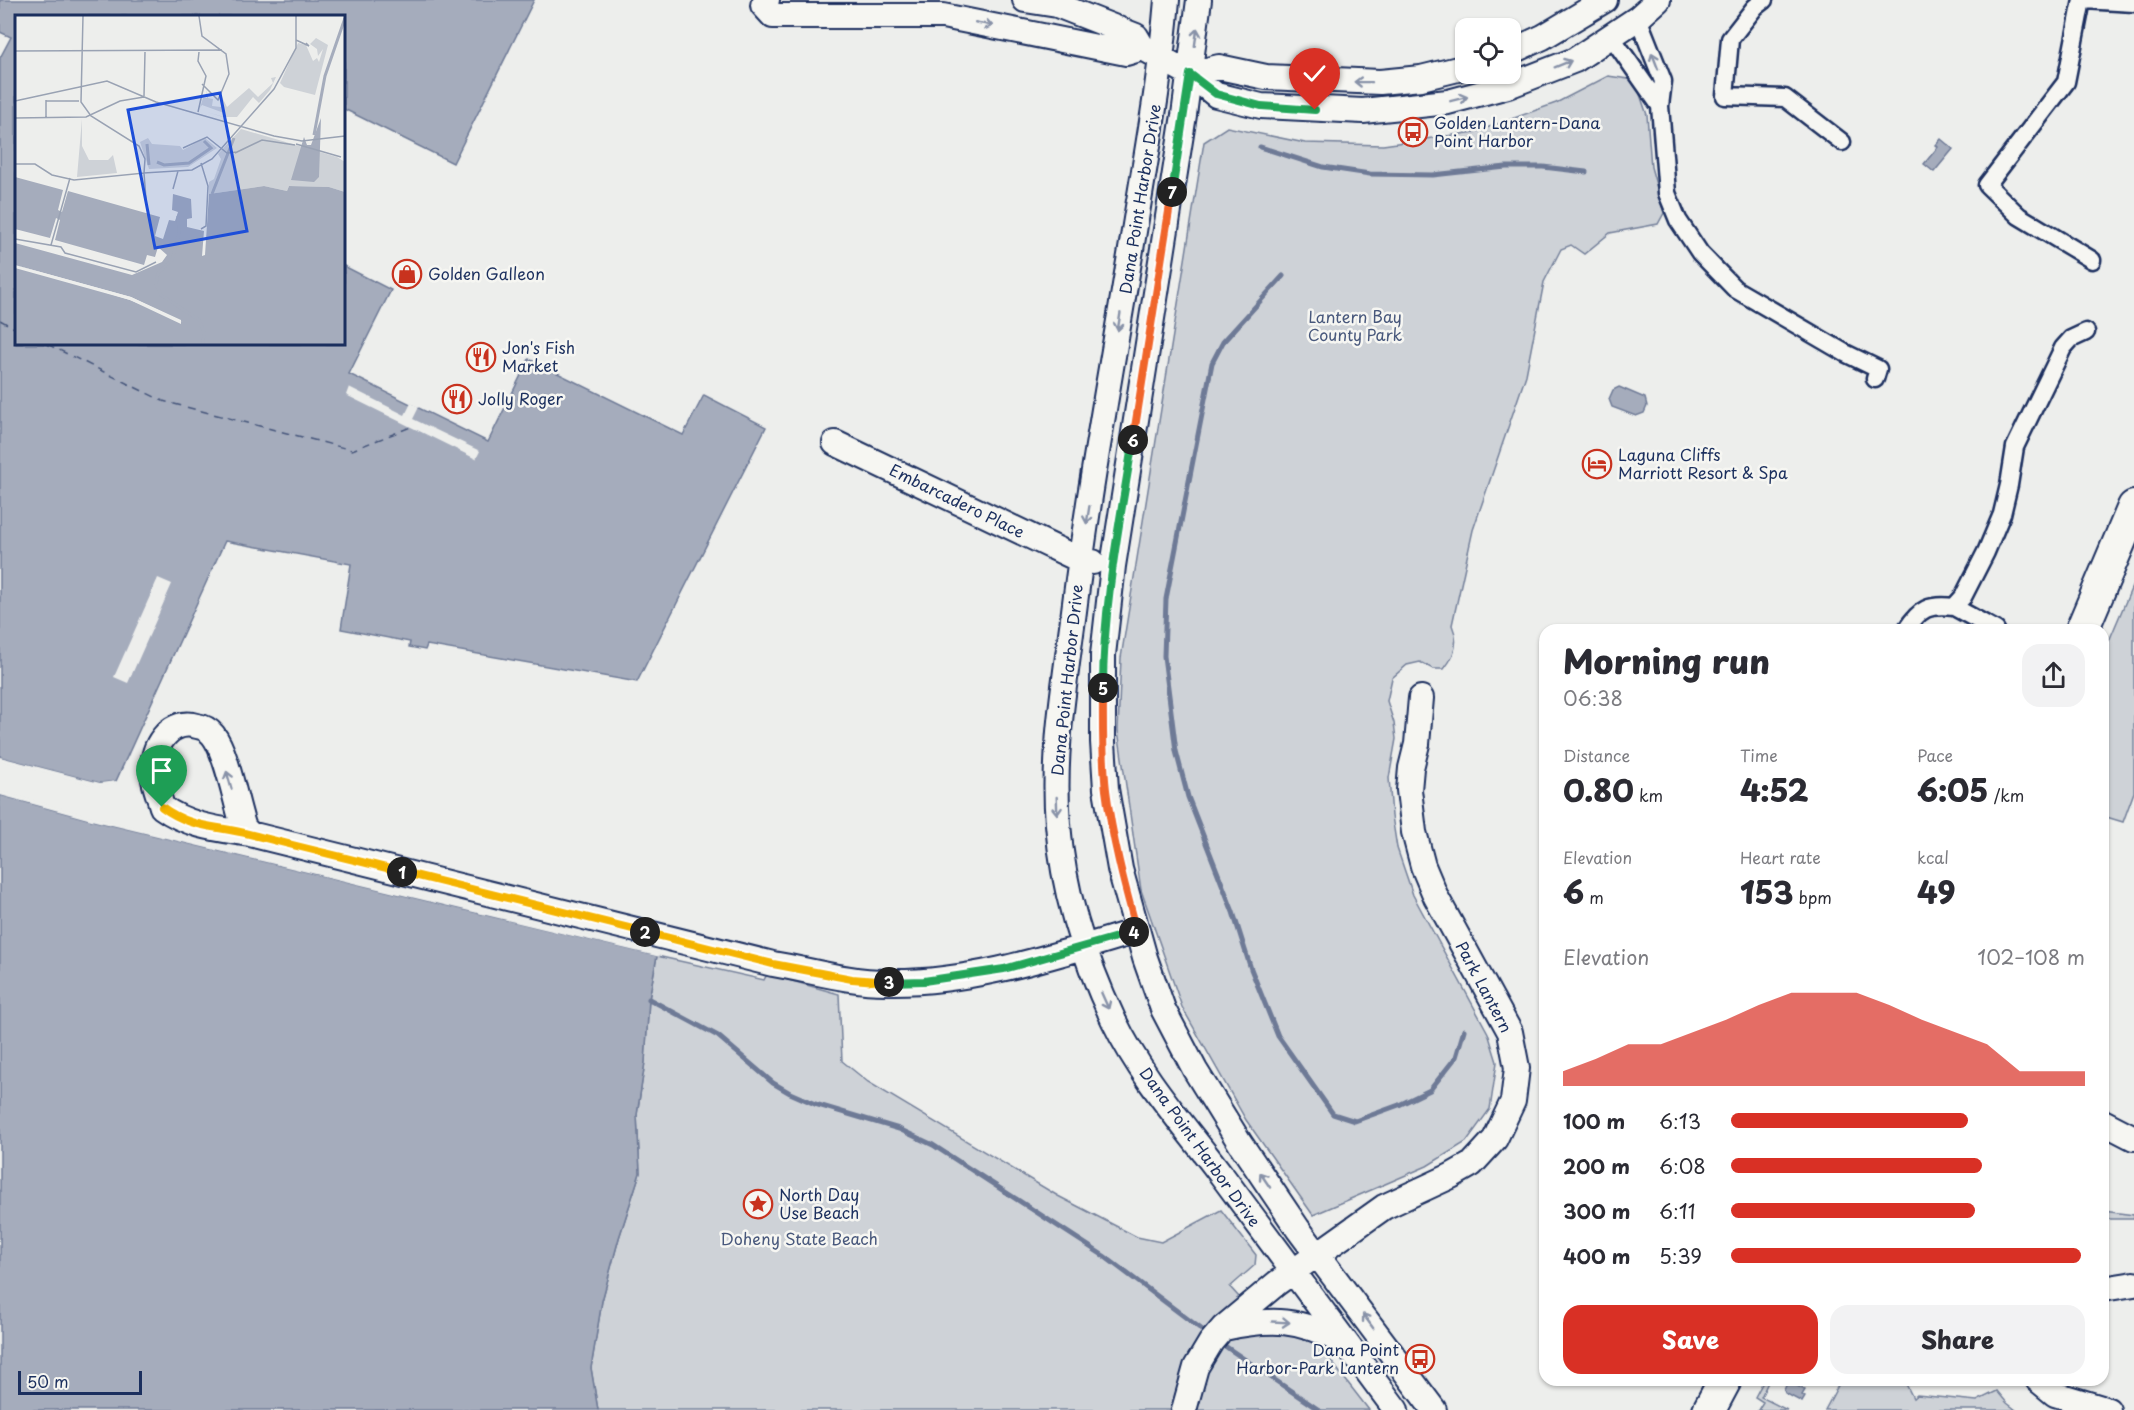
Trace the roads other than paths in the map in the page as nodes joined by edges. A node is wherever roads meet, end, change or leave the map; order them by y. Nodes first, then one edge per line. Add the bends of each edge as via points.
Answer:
1 (767, 0) edge
2 (1025, 0) edge
3 (1167, 0) edge
4 (1199, 0) edge
5 (1605, 0) edge
6 (1658, 0) edge
7 (1764, 0) edge
8 (2083, 0) edge
9 (2134, 3) edge
10 (951, 9) edge
11 (1638, 18) junction
12 (1611, 36) junction
13 (1543, 37) junction
14 (1521, 47) edge
15 (1152, 52) junction
16 (1455, 70) edge
17 (1190, 74) junction
18 (1508, 86) junction
19 (1660, 105) junction
20 (1842, 142) dead end
21 (2092, 260) dead end
22 (2086, 332) dead end
23 (1875, 379) dead end
24 (835, 443) dead end
25 (2134, 507) edge
26 (1080, 560) junction
27 (1113, 566) junction
28 (1954, 607) junction
29 (1910, 624) edge
30 (1985, 624) edge
31 (2085, 624) edge
32 (1421, 698) dead end
33 (250, 834) junction
34 (1137, 931) junction
35 (1084, 946) junction
36 (2109, 1125) edge
37 (2134, 1138) edge
38 (1318, 1253) junction
39 (1292, 1272) junction
40 (2134, 1284) edge
41 (2109, 1287) edge
42 (1223, 1328) junction
43 (1347, 1346) junction
44 (1722, 1386) edge
45 (2045, 1386) edge
46 (1184, 1410) edge
47 (1396, 1410) edge
48 (1434, 1410) edge
49 (1709, 1410) edge
50 (2108, 1410) edge

1 - 10 main road via 763,5 773,16
2 - 15 main road via 1057,5 1136,36
3 - 15 main road, Dana Point Harbor Drive
17 -> 4 main road, Dana Point Harbor Drive
5 - 13 main road
6 - 11 main road
7 - 20 street via 1730,39 1725,96 1785,98
8 - 9 street
8 - 21 street via 2066,82 1987,185 2019,216
10 -> 15 main road via 1126,53
11 - 12 main road
19 -> 11 street via 1663,81
18 -> 12 main road via 1575,60
12 - 19 street
13 - 14 main road
13 - 18 main road
15 - 17 main road
15 -> 26 main road, Dana Point Harbor Drive via 1158,88
16 -> 17 main road via 1380,82 1266,77 1219,67
17 -> 18 main road via 1216,94 1261,106 1315,110 1408,107 1448,102
17 - 27 main road, Dana Point Harbor Drive
19 - 23 street via 1667,193 1678,220 1700,253 1735,289 1878,369
22 - 28 street via 2063,348 2015,447 2002,514 1963,597
24 - 26 main road, Embarcadero Place
25 - 31 highway
26 - 27 main road, Embarcadero Place
26 -> 35 main road, Dana Point Harbor Drive via 1056,774 1065,878
27 - 34 main road, Dana Point Harbor Drive via 1103,655 1106,789 1120,869
28 - 29 street via 1927,608
28 - 30 street
32 - 38 main road, Park Lantern via 1409,790 1414,832 1429,884 1509,1032 1517,1068 1515,1093 1502,1130 1472,1164 1384,1207
33 -> 33 main road via 244,828 214,737 194,724 176,726 155,749 152,766 162,807 201,826
33 - 35 main road via 773,964 852,979 935,979 1004,969
34 - 35 main road
38 -> 34 main road, Dana Point Harbor Drive via 1208,1093 1163,1009
35 -> 39 main road, Dana Point Harbor Drive via 1115,1023 1140,1065
36 - 37 main road
38 - 39 main road, Park Lantern
48 -> 38 main road, Dana Point Harbor Drive
39 - 42 main road
39 - 43 main road, Dana Point Harbor Drive
40 - 41 main road
42 -> 43 main road via 1251,1322 1295,1323 1320,1330
42 - 46 main road via 1196,1367
43 - 47 main road, Dana Point Harbor Drive
44 - 49 highway
45 - 50 main road via 2055,1394

